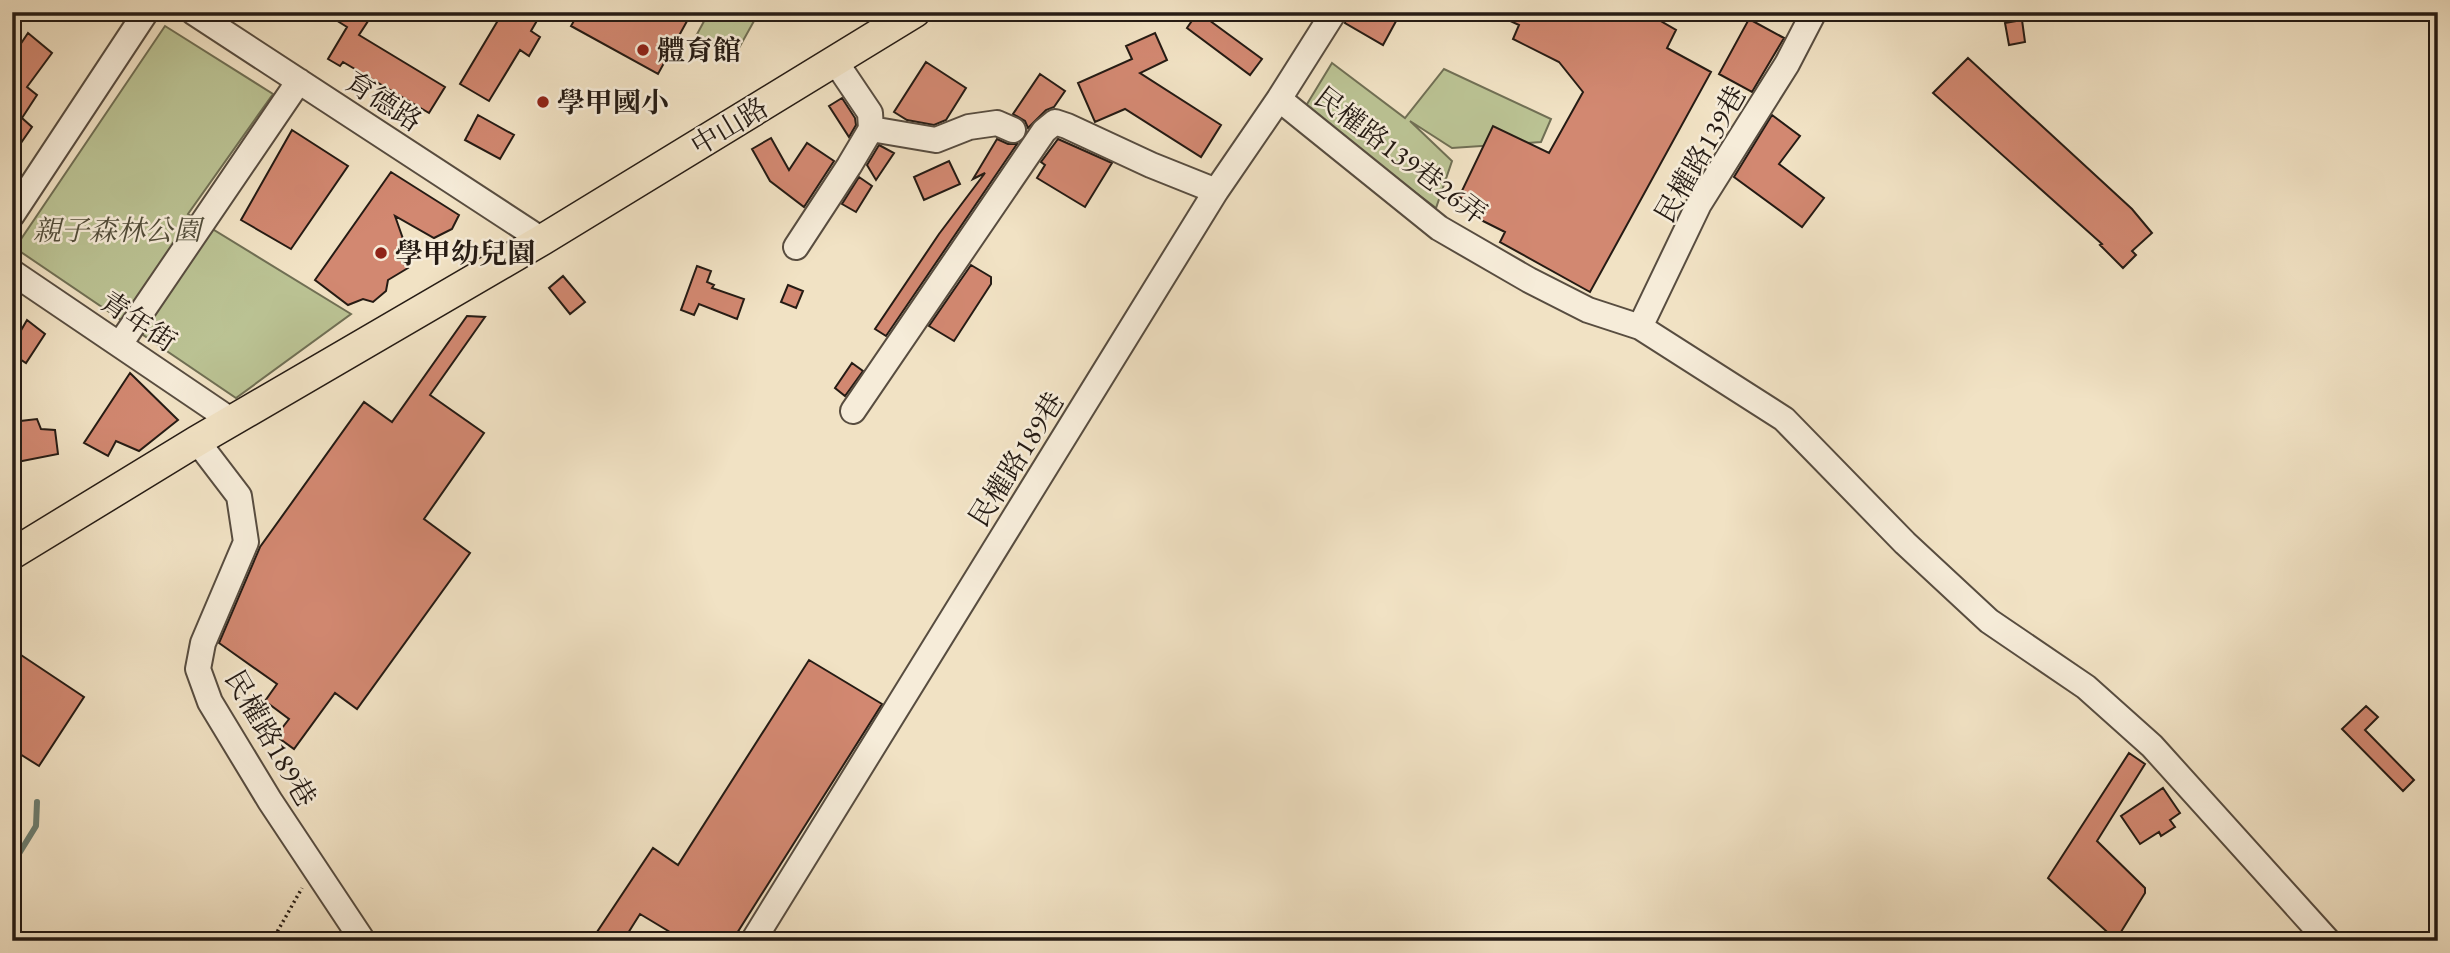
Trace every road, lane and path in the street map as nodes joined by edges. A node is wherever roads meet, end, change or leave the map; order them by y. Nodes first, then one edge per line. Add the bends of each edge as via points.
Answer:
1 (146, 12) edge
2 (193, 12) edge
3 (915, 12) edge
4 (1334, 12) edge
5 (1814, 12) edge
6 (835, 61) junction
7 (299, 81) junction
8 (1279, 99) junction
9 (871, 129) junction
10 (1013, 130) dead end
11 (1216, 191) junction
12 (12, 215) edge
13 (542, 240) junction
14 (796, 247) dead end
15 (12, 272) edge
16 (1640, 327) junction
17 (120, 344) junction
18 (853, 411) dead end
19 (232, 421) junction
20 (197, 441) junction
21 (12, 554) edge
22 (314, 867) junction
23 (272, 941) edge
24 (363, 941) edge
25 (753, 941) edge
26 (2328, 941) edge

1 - 12 street
2 - 7 street, 育德路
3 - 6 main road, 中山路
4 - 8 street, 民權路189巷
5 - 16 street, 民權路139巷 via 1787,64 1699,204
6 - 9 street via 870,113
6 - 13 main road, 中山路
7 - 13 street, 育德路
7 - 17 street
8 - 11 street, 民權路189巷
8 - 16 street, 民權路139巷26弄 via 1439,228 1588,310
9 - 10 street via 936,140 969,127 997,123
9 - 14 street
11 - 18 street via 1055,122 1044,131
11 - 25 street, 民權路189巷
13 - 19 main road, 中山路
15 - 17 street, 青年街
16 - 26 street, 民權路139巷26弄 via 1784,419 1989,621 2096,695 2152,746
17 - 19 street, 青年街
19 - 20 main road, 中山路
20 - 21 main road, 中山路
20 - 22 street, 民權路189巷 via 239,496 246,542 198,668 210,702
22 - 23 path
22 - 24 street, 民權路189巷

